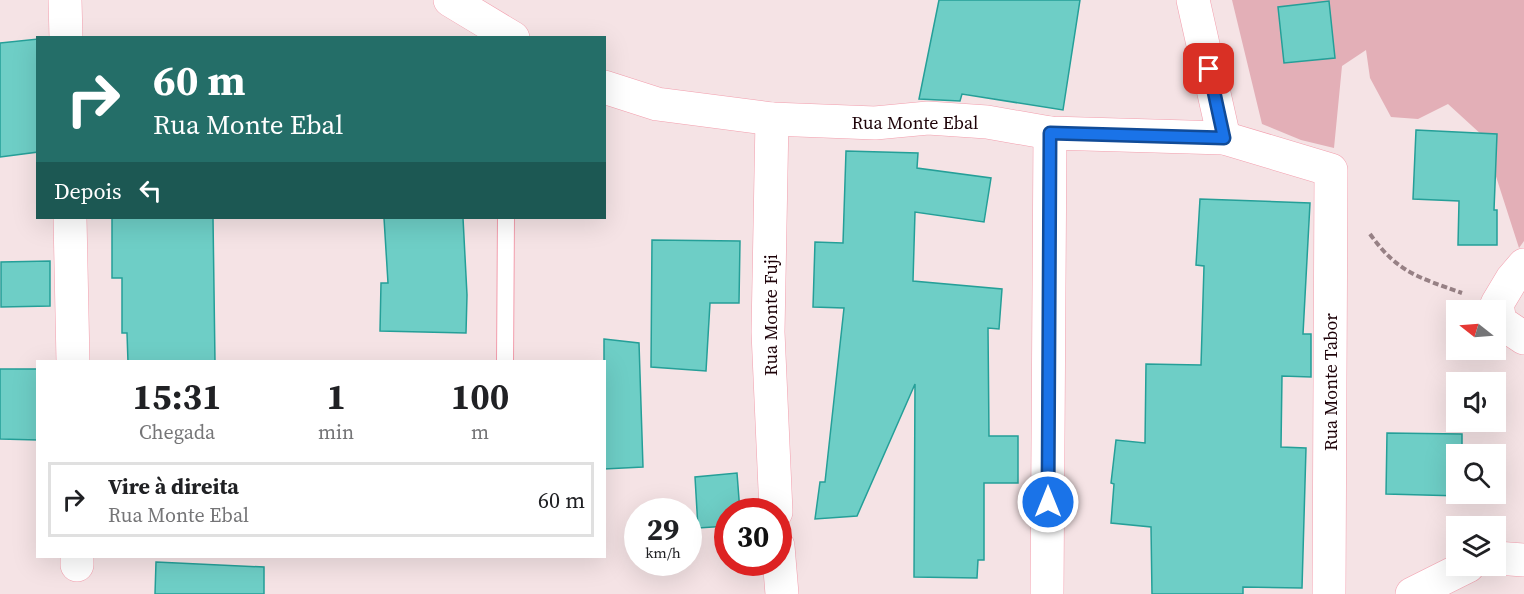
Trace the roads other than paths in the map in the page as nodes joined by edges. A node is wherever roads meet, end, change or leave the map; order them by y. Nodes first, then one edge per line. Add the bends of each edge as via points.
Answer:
1 (65, 0) edge
2 (450, 0) edge
3 (1193, 0) edge
4 (66, 36) edge
5 (508, 36) edge
6 (606, 88) edge
7 (772, 119) junction
8 (1050, 133) junction
9 (1224, 138) junction
10 (1332, 170) joint
11 (70, 219) edge
12 (506, 219) edge
13 (1524, 266) edge
14 (1524, 338) edge
15 (73, 360) edge
16 (506, 360) edge
17 (775, 498) edge
18 (1506, 559) edge
19 (1524, 560) edge
20 (780, 576) edge
21 (1448, 576) edge
22 (782, 594) edge
23 (1047, 594) edge
24 (1329, 594) edge
25 (1412, 594) edge

1 - 4 street
2 - 5 street
3 - 9 street
6 - 7 street, Rua Monte Ebal via 657,104
7 - 8 street, Rua Monte Ebal via 875,123 928,118 987,122
7 - 17 street, Rua Monte Fuji via 768,332
8 - 9 street, Rua Monte Ebal
8 - 23 street
9 - 10 street, Rua Monte Ebal
10 - 24 street, Rua Monte Tabor
11 - 15 street
12 - 16 lane
13 - 14 street via 1497,304 1500,322
18 - 19 street
20 - 22 street
21 - 25 street

